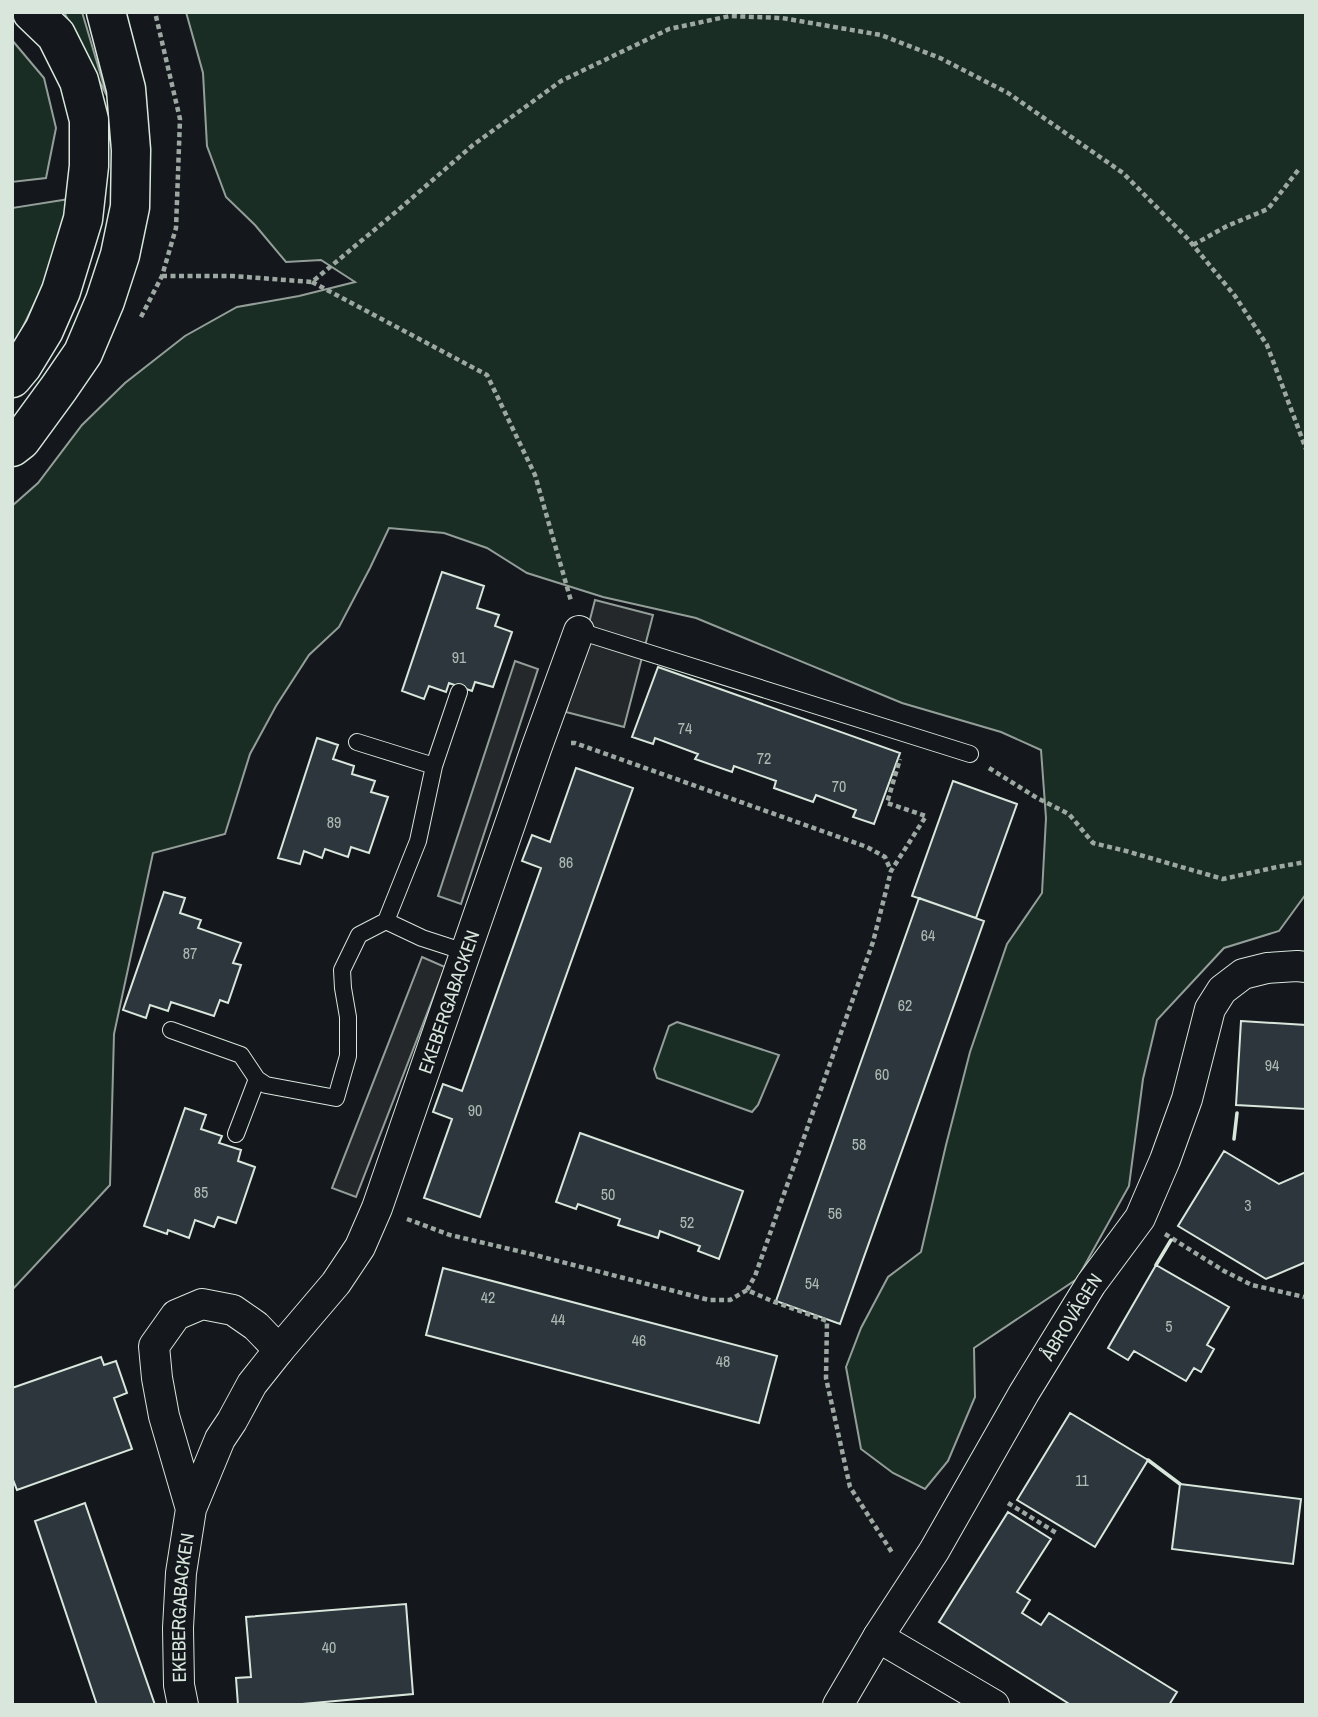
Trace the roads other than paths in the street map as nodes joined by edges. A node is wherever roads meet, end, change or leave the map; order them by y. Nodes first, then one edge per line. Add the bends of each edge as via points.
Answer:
1 (32, 12) edge
2 (106, 12) edge
3 (12, 378) edge
4 (12, 447) edge
5 (579, 631) joint
6 (459, 692) dead end
7 (357, 742) dead end
8 (970, 754) road end
9 (434, 766) junction
10 (386, 921) junction
11 (466, 952) junction
12 (1306, 967) edge
13 (171, 1030) dead end
14 (257, 1079) junction
15 (236, 1135) dead end
16 (279, 1350) junction
17 (191, 1509) junction
18 (878, 1637) junction
19 (183, 1705) edge
20 (838, 1705) edge
21 (994, 1705) edge

1 - 3 highway via 56,35 79,81 89,120 89,166 83,219 61,291 44,330
2 - 4 highway via 126,89 131,150 130,207 120,255 83,353 22,440
5 - 8 lane
5 - 11 street, EKEBERGABACKEN
6 - 9 lane
7 - 9 lane
9 - 10 lane via 418,841
10 - 11 lane
10 - 14 lane via 359,935 342,970 348,1056 337,1098
11 - 16 street, EKEBERGABACKEN via 360,1247 337,1283
12 - 18 street, ÅBROVÄGEN via 1243,974 1222,990 1210,1009 1187,1099 1140,1218 1091,1284 934,1551
13 - 14 lane via 241,1055
14 - 15 lane
16 - 17 street, EKEBERGABACKEN via 220,1438
16 - 17 street, EKEBERGABACKEN via 233,1310 202,1304 176,1315 154,1346 164,1416
17 - 19 street, EKEBERGABACKEN via 179,1614
18 - 20 street, ÅBROVÄGEN
18 - 21 street

